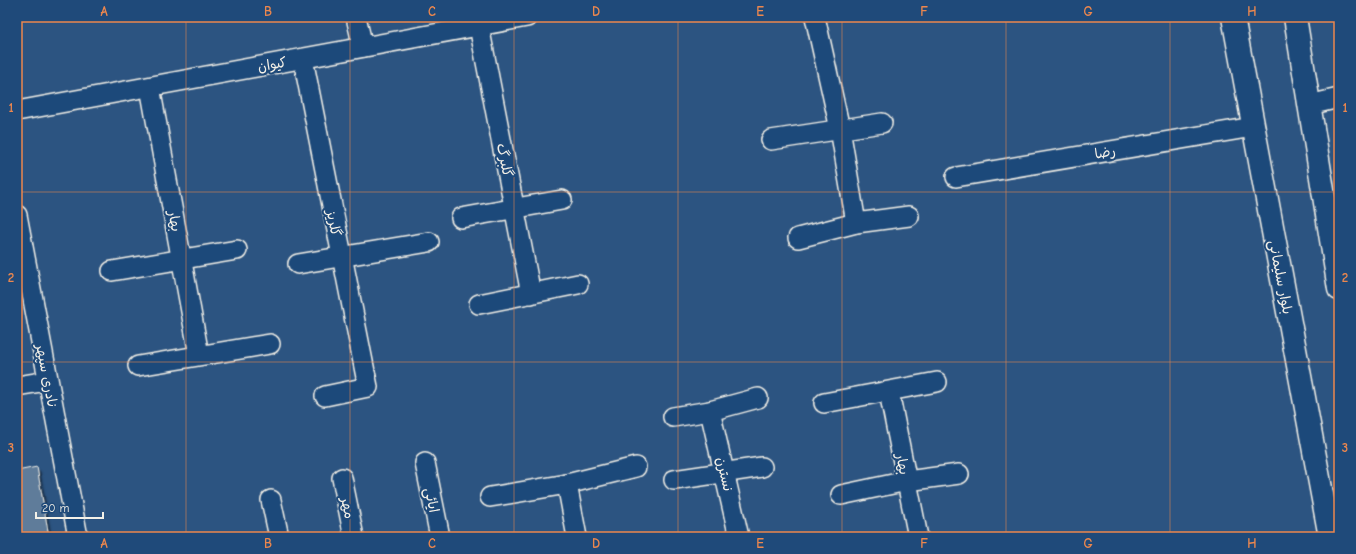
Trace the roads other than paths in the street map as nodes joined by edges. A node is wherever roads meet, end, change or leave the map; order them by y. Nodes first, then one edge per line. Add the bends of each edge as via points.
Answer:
1 (356, 17) edge
2 (527, 17) edge
3 (815, 17) edge
4 (1233, 17) edge
5 (1295, 17) edge
6 (479, 26) junction
7 (363, 47) junction
8 (303, 58) junction
9 (150, 87) junction
10 (1339, 98) edge
11 (1308, 104) junction
12 (17, 111) edge
13 (882, 123) dead end
14 (1253, 127) junction
15 (840, 129) junction
16 (771, 140) dead end
17 (956, 177) dead end
18 (562, 200) dead end
19 (515, 208) junction
20 (17, 215) edge
21 (909, 216) dead end
22 (461, 218) dead end
23 (856, 223) junction
24 (798, 238) dead end
25 (429, 242) dead end
26 (238, 250) dead end
27 (181, 258) junction
28 (341, 258) junction
29 (298, 264) dead end
30 (112, 271) dead end
31 (578, 284) dead end
32 (1339, 289) edge
33 (24, 293) edge
34 (532, 294) junction
35 (479, 304) dead end
36 (270, 344) dead end
37 (199, 355) junction
38 (138, 366) dead end
39 (47, 381) junction
40 (937, 382) dead end
41 (17, 386) edge
42 (889, 392) junction
43 (325, 396) dead end
44 (758, 398) dead end
45 (824, 403) dead end
46 (710, 410) junction
47 (673, 417) dead end
48 (425, 463) dead end
49 (636, 467) dead end
50 (762, 467) dead end
51 (724, 472) junction
52 (959, 474) dead end
53 (342, 478) dead end
54 (674, 480) dead end
55 (907, 481) junction
56 (567, 484) junction
57 (841, 495) dead end
58 (490, 497) dead end
59 (271, 500) dead end
60 (78, 537) edge
61 (279, 537) edge
62 (354, 537) edge
63 (440, 537) edge
64 (577, 537) edge
65 (739, 537) edge
66 (918, 537) edge
67 (1330, 537) edge

1 - 7 street
2 - 6 street, کیوان
3 - 15 street
4 - 14 main road, بلوار سلیمانی
5 - 11 main road
6 - 7 street, کیوان
6 - 19 street, گلبرگ
7 - 8 street, کیوان
8 - 9 street, کیوان
8 - 28 street, گلریز
9 - 12 street, کیوان
9 - 27 street, بهار
10 - 11 street
11 - 32 main road
13 - 15 street
14 - 17 street, رضا
14 - 67 main road, بلوار سلیمانی
15 - 16 street
15 - 23 street
18 - 19 street
19 - 22 street
19 - 34 street, گلبرگ
20 - 33 street, نادری سپهر
21 - 23 street
23 - 24 street
25 - 28 street
26 - 27 street
27 - 30 street
27 - 37 street, بهار
28 - 29 street
28 - 43 street, گلریز via 368,387
31 - 34 street
33 - 39 street, نادری سپهر
34 - 35 street
36 - 37 street
37 - 38 street
39 - 41 street
39 - 60 street, نادری سپهر
40 - 42 street
42 - 45 street
42 - 55 street, بهار
44 - 46 street
46 - 47 street
46 - 51 street, نسترن
48 - 63 street, ایائی
49 - 56 street
50 - 51 street
51 - 54 street
51 - 65 street, نسترن
52 - 55 street
53 - 62 street, مهر
55 - 57 street
55 - 66 street, بهار
56 - 58 street
56 - 64 street
59 - 61 street

